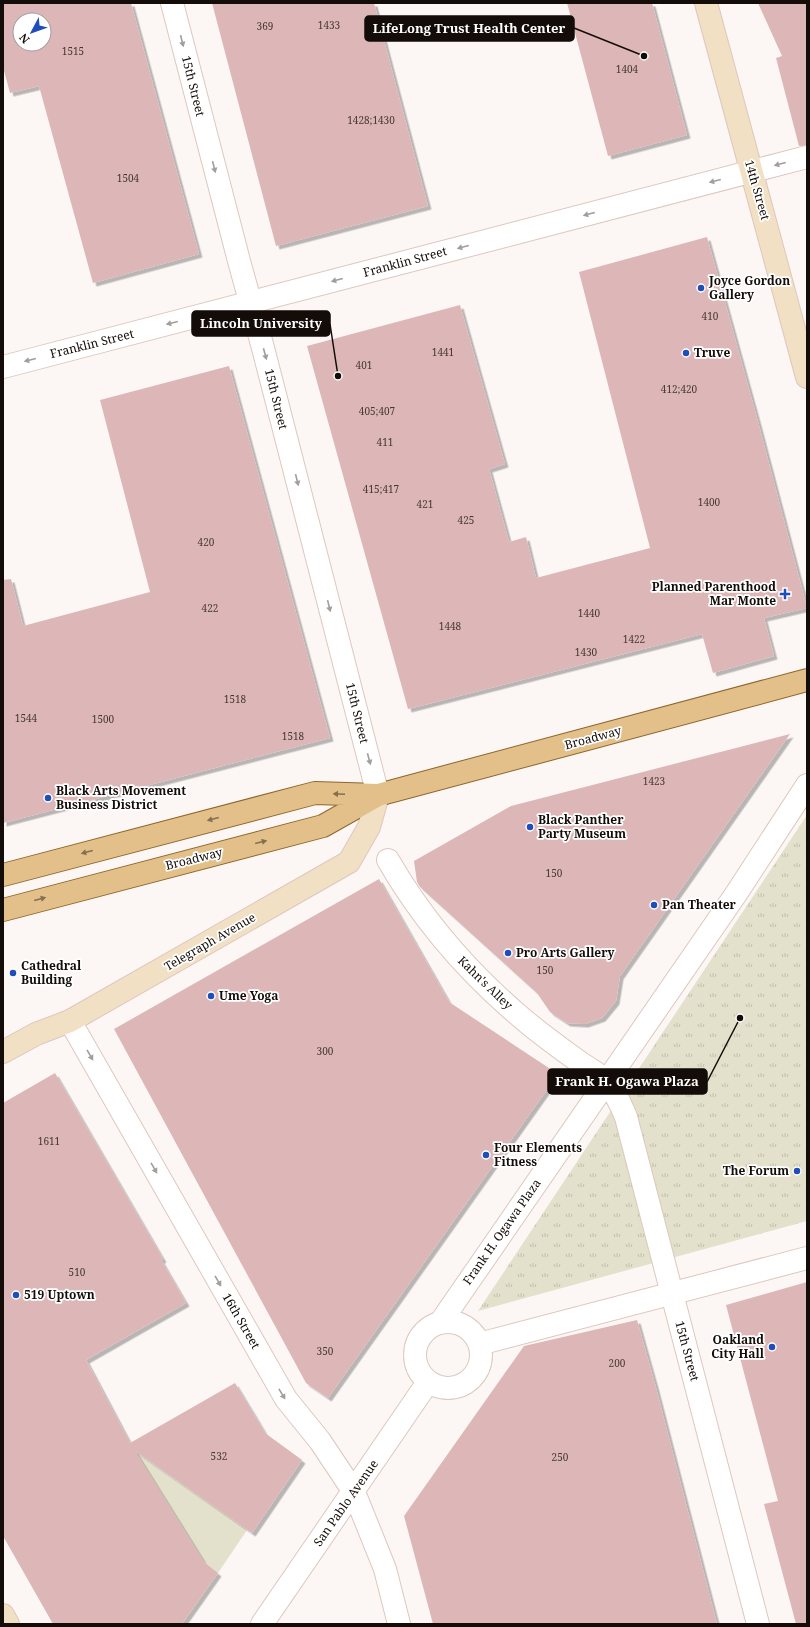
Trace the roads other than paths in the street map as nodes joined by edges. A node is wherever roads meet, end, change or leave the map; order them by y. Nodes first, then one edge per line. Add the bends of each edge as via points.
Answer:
1 (172, 3) edge
2 (706, 3) edge
3 (807, 157) edge
4 (753, 172) junction
5 (250, 303) junction
6 (3, 367) edge
7 (807, 377) edge
8 (807, 680) edge
9 (807, 784) edge
10 (378, 795) junction
11 (388, 860) dead end
12 (3, 875) edge
13 (3, 910) edge
14 (70, 1021) junction
15 (3, 1052) edge
16 (606, 1081) junction
17 (807, 1258) edge
18 (672, 1293) junction
19 (440, 1323) junction
20 (479, 1344) junction
21 (428, 1382) junction
22 (354, 1492) junction
23 (3, 1615) edge
24 (8, 1624) edge
25 (262, 1624) edge
26 (399, 1624) edge
27 (758, 1624) edge

1 -> 5 street, 15th Street
2 - 4 main road, 14th Street
3 -> 4 street, Franklin Street
4 -> 5 street, Franklin Street
4 - 7 main road, 14th Street
5 -> 6 street, Franklin Street
5 -> 10 street, 15th Street
8 - 10 main road, Broadway
9 - 16 street, Frank H. Ogawa Plaza via 736,894
10 -> 12 main road, Broadway via 315,793
13 -> 10 main road, Broadway via 323,826
10 - 14 main road, Telegraph Avenue via 369,827 349,862
11 - 16 street, Kahn's Alley via 404,889 456,955 516,1014
14 - 15 main road, Telegraph Avenue via 36,1034
14 -> 22 street, 16th Street via 286,1399 320,1441
16 - 18 street, 15th Street via 618,1098 626,1117
16 - 19 street, Frank H. Ogawa Plaza
17 - 18 street
18 - 20 street
18 - 27 street, 15th Street
19 - 20 street via 450,1322 468,1328
19 - 21 street via 422,1334 417,1344 416,1365
20 - 21 street via 481,1362 472,1379 456,1388 437,1387
21 - 22 street, San Pablo Avenue
22 - 25 street, San Pablo Avenue
22 - 26 street, 16th Street via 385,1568
23 - 24 main road

